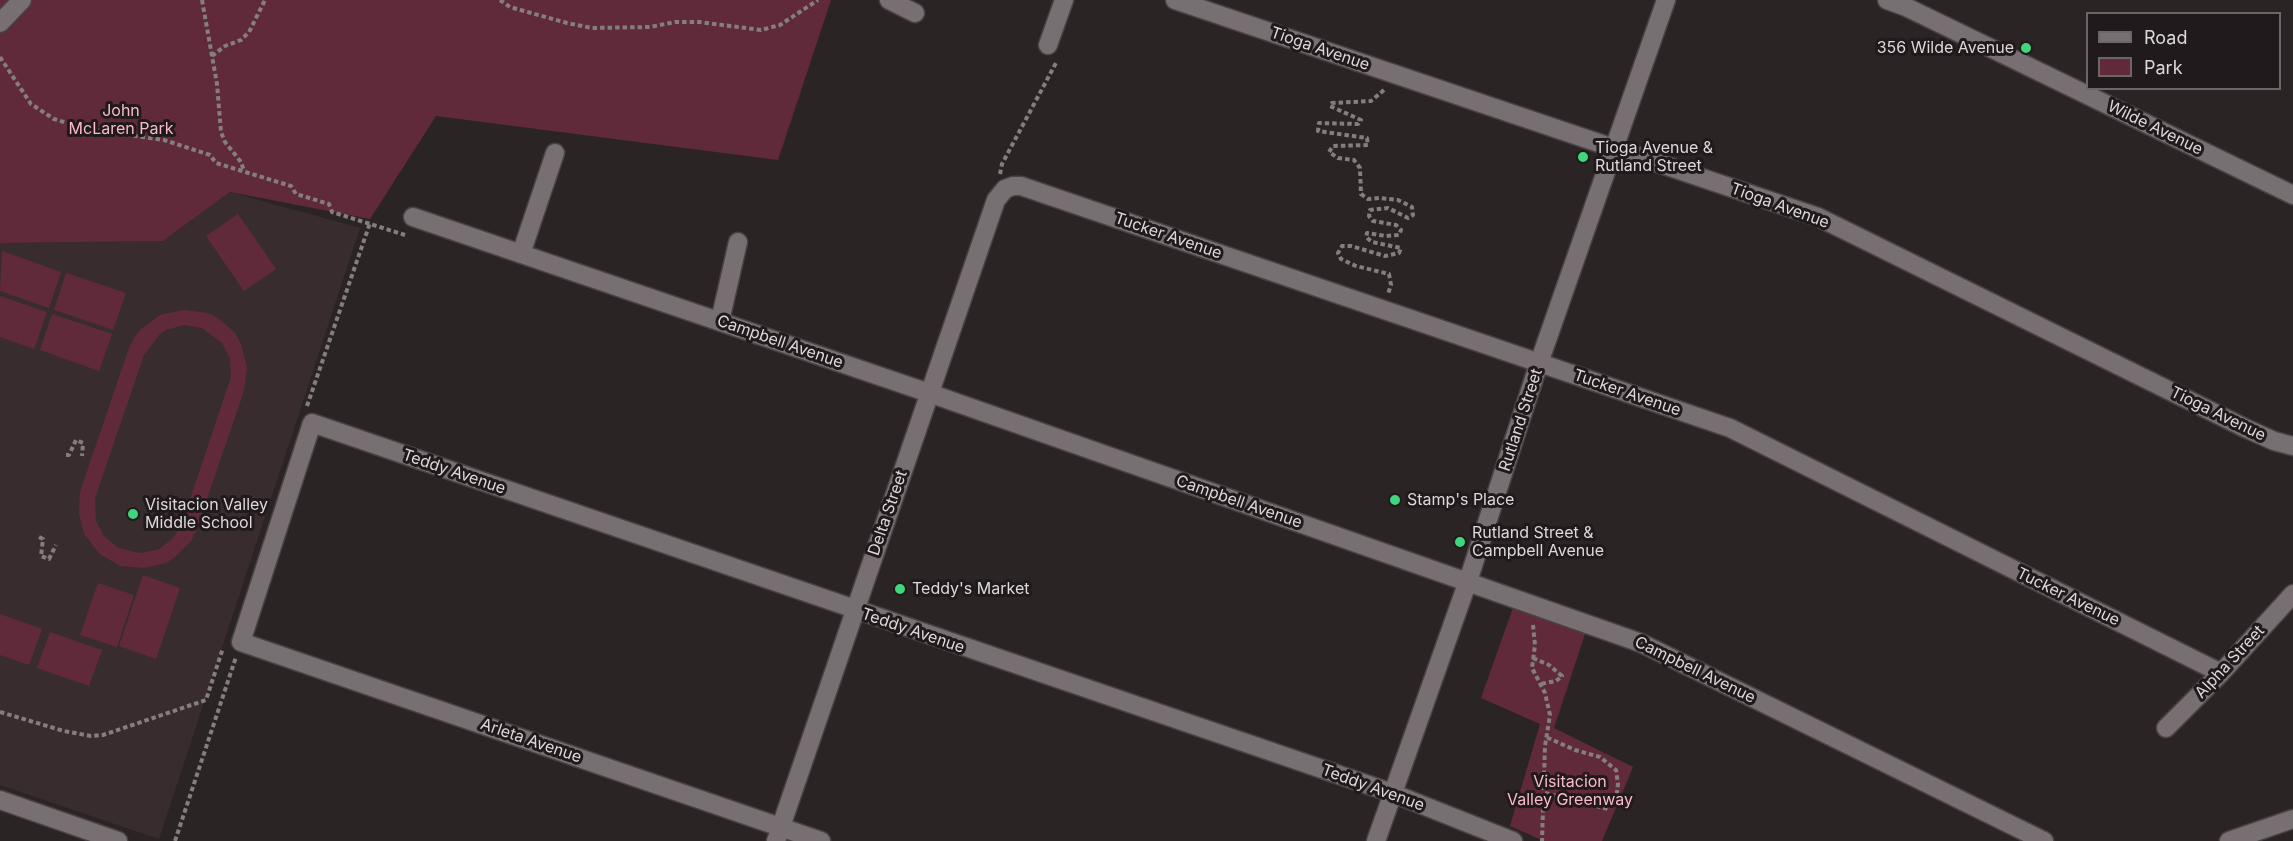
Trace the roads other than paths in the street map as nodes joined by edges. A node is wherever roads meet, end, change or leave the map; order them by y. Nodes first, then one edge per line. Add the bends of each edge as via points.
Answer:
1 (22, 0) edge
2 (889, 0) edge
3 (1064, 0) edge
4 (1174, 0) edge
5 (1666, 0) edge
6 (1887, 0) edge
7 (915, 13) dead end
8 (0, 23) edge
9 (1054, 51) road end
10 (1613, 149) junction
11 (555, 153) dead end
12 (1005, 189) joint
13 (2293, 195) edge
14 (412, 217) road end
15 (738, 242) dead end
16 (521, 254) junction
17 (720, 321) junction
18 (1539, 363) junction
19 (929, 393) junction
20 (2293, 446) edge
21 (1468, 582) junction
22 (2293, 594) edge
23 (856, 611) junction
24 (233, 644) joint
25 (2221, 673) junction
26 (2166, 728) dead end
27 (1392, 793) junction
28 (0, 800) edge
29 (2293, 819) edge
30 (779, 834) edge
31 (118, 841) edge
32 (821, 841) edge
33 (1376, 841) edge
34 (1513, 841) edge
35 (2044, 841) edge
36 (2229, 841) edge

1 - 8 street
2 - 7 street
3 - 9 street
4 - 10 street, Tioga Avenue
5 - 10 street, Rutland Street
6 - 13 street, Wilde Avenue
10 - 18 street, Rutland Street
10 - 20 street, Tioga Avenue via 1818,217 2245,428
11 - 16 street
12 - 18 street, Tucker Avenue via 1021,186
12 - 19 street, Delta Street via 996,200
14 - 16 street, Campbell Avenue
15 - 17 street
16 - 17 street, Campbell Avenue
17 - 19 street, Campbell Avenue
18 - 21 street, Rutland Street
18 - 25 street, Tucker Avenue via 1730,428
19 - 21 street, Campbell Avenue
19 - 23 street, Delta Street
21 - 27 street, Rutland Street
21 - 35 street, Campbell Avenue via 1641,643
22 - 25 street, Alpha Street
23 - 24 street, Teddy Avenue via 308,418
23 - 27 street, Teddy Avenue
23 - 30 street, Delta Street
24 - 30 street, Arleta Avenue
25 - 26 street, Alpha Street
27 - 33 street, Rutland Street
27 - 34 street, Teddy Avenue
28 - 31 street
29 - 36 street
30 - 32 street, Arleta Avenue

